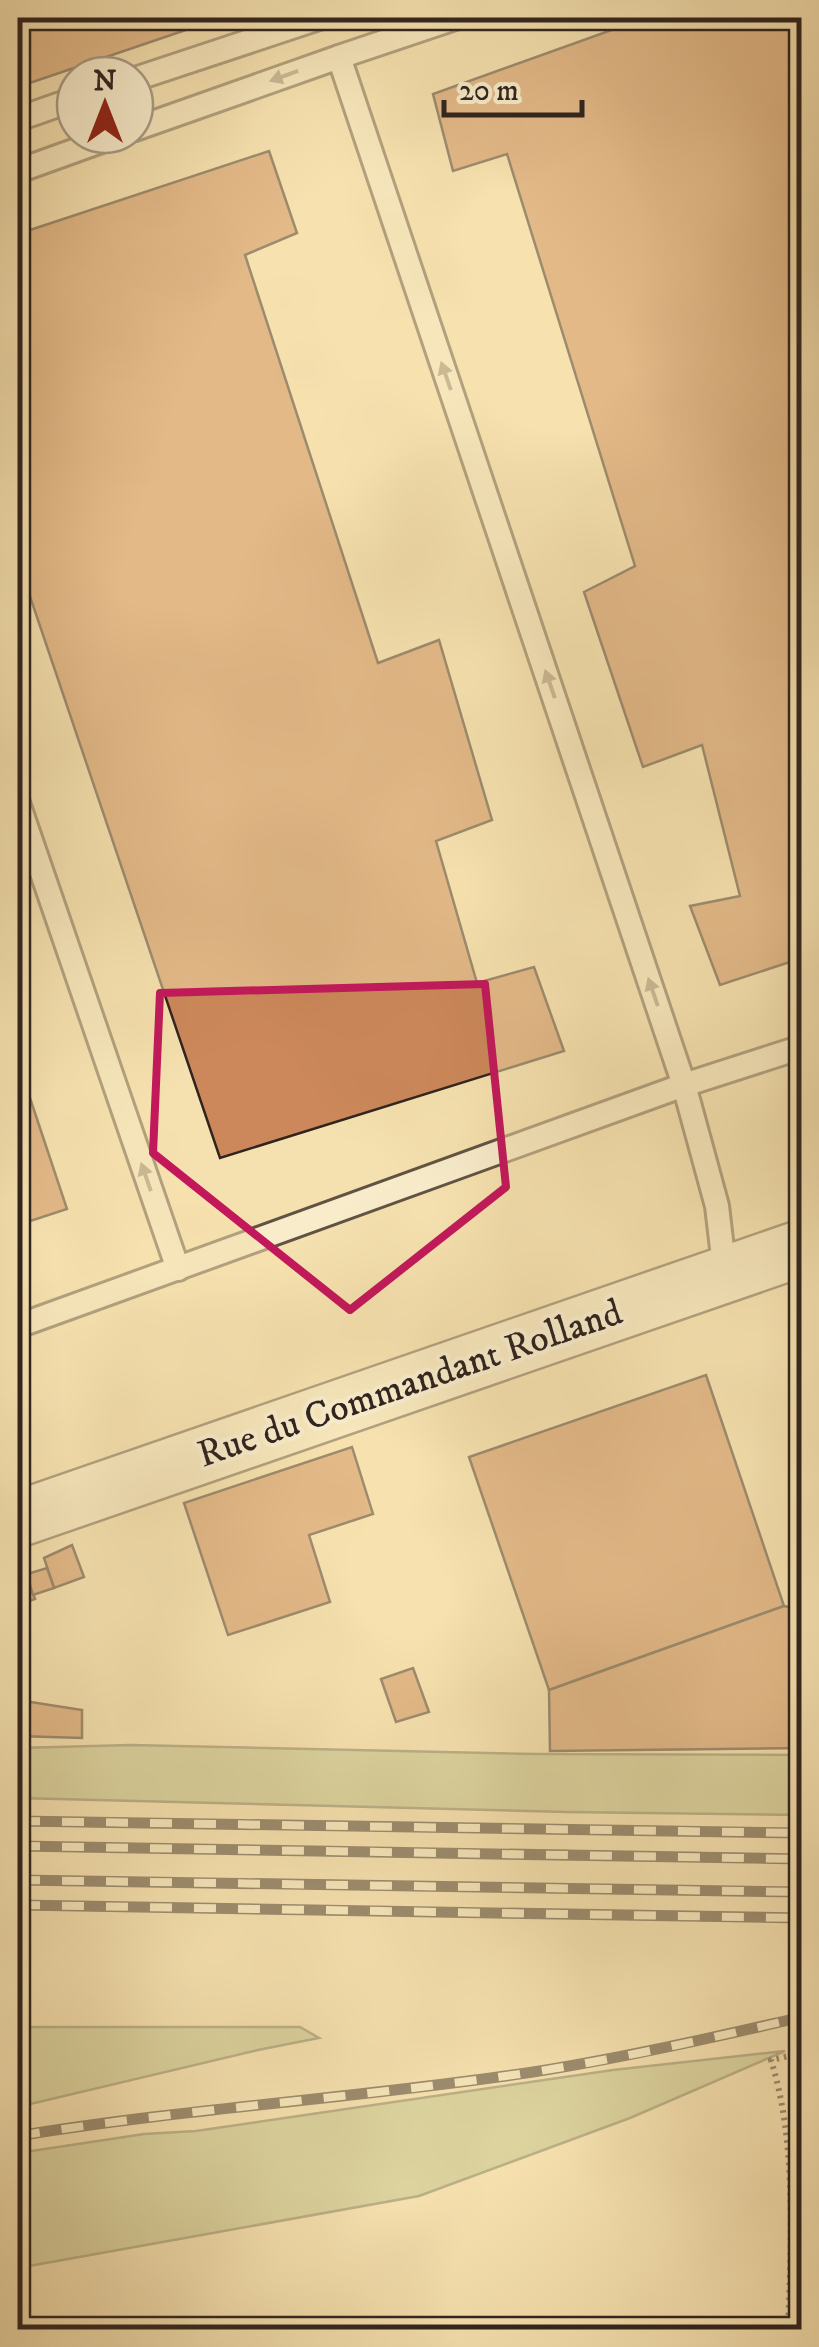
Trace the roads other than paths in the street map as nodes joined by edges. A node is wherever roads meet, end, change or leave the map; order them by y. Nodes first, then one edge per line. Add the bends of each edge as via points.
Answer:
1 (319, 18) edge
2 (455, 18) edge
3 (339, 56) junction
4 (155, 72) edge
5 (55, 106) edge
6 (18, 118) edge
7 (155, 122) edge
8 (62, 155) edge
9 (18, 171) edge
10 (18, 803) edge
11 (802, 1047) edge
12 (684, 1085) junction
13 (802, 1248) edge
14 (178, 1269) junction
15 (725, 1274) junction
16 (18, 1326) edge
17 (18, 1519) edge

1 - 4 lane
2 - 3 lane
3 -> 7 lane
12 -> 3 lane
5 - 6 lane
8 - 9 lane
14 -> 10 lane
11 - 12 lane
12 - 14 lane
12 - 15 lane via 717,1206
13 - 15 street, Rue du Commandant Rolland
14 - 16 lane
15 - 17 street, Rue du Commandant Rolland

